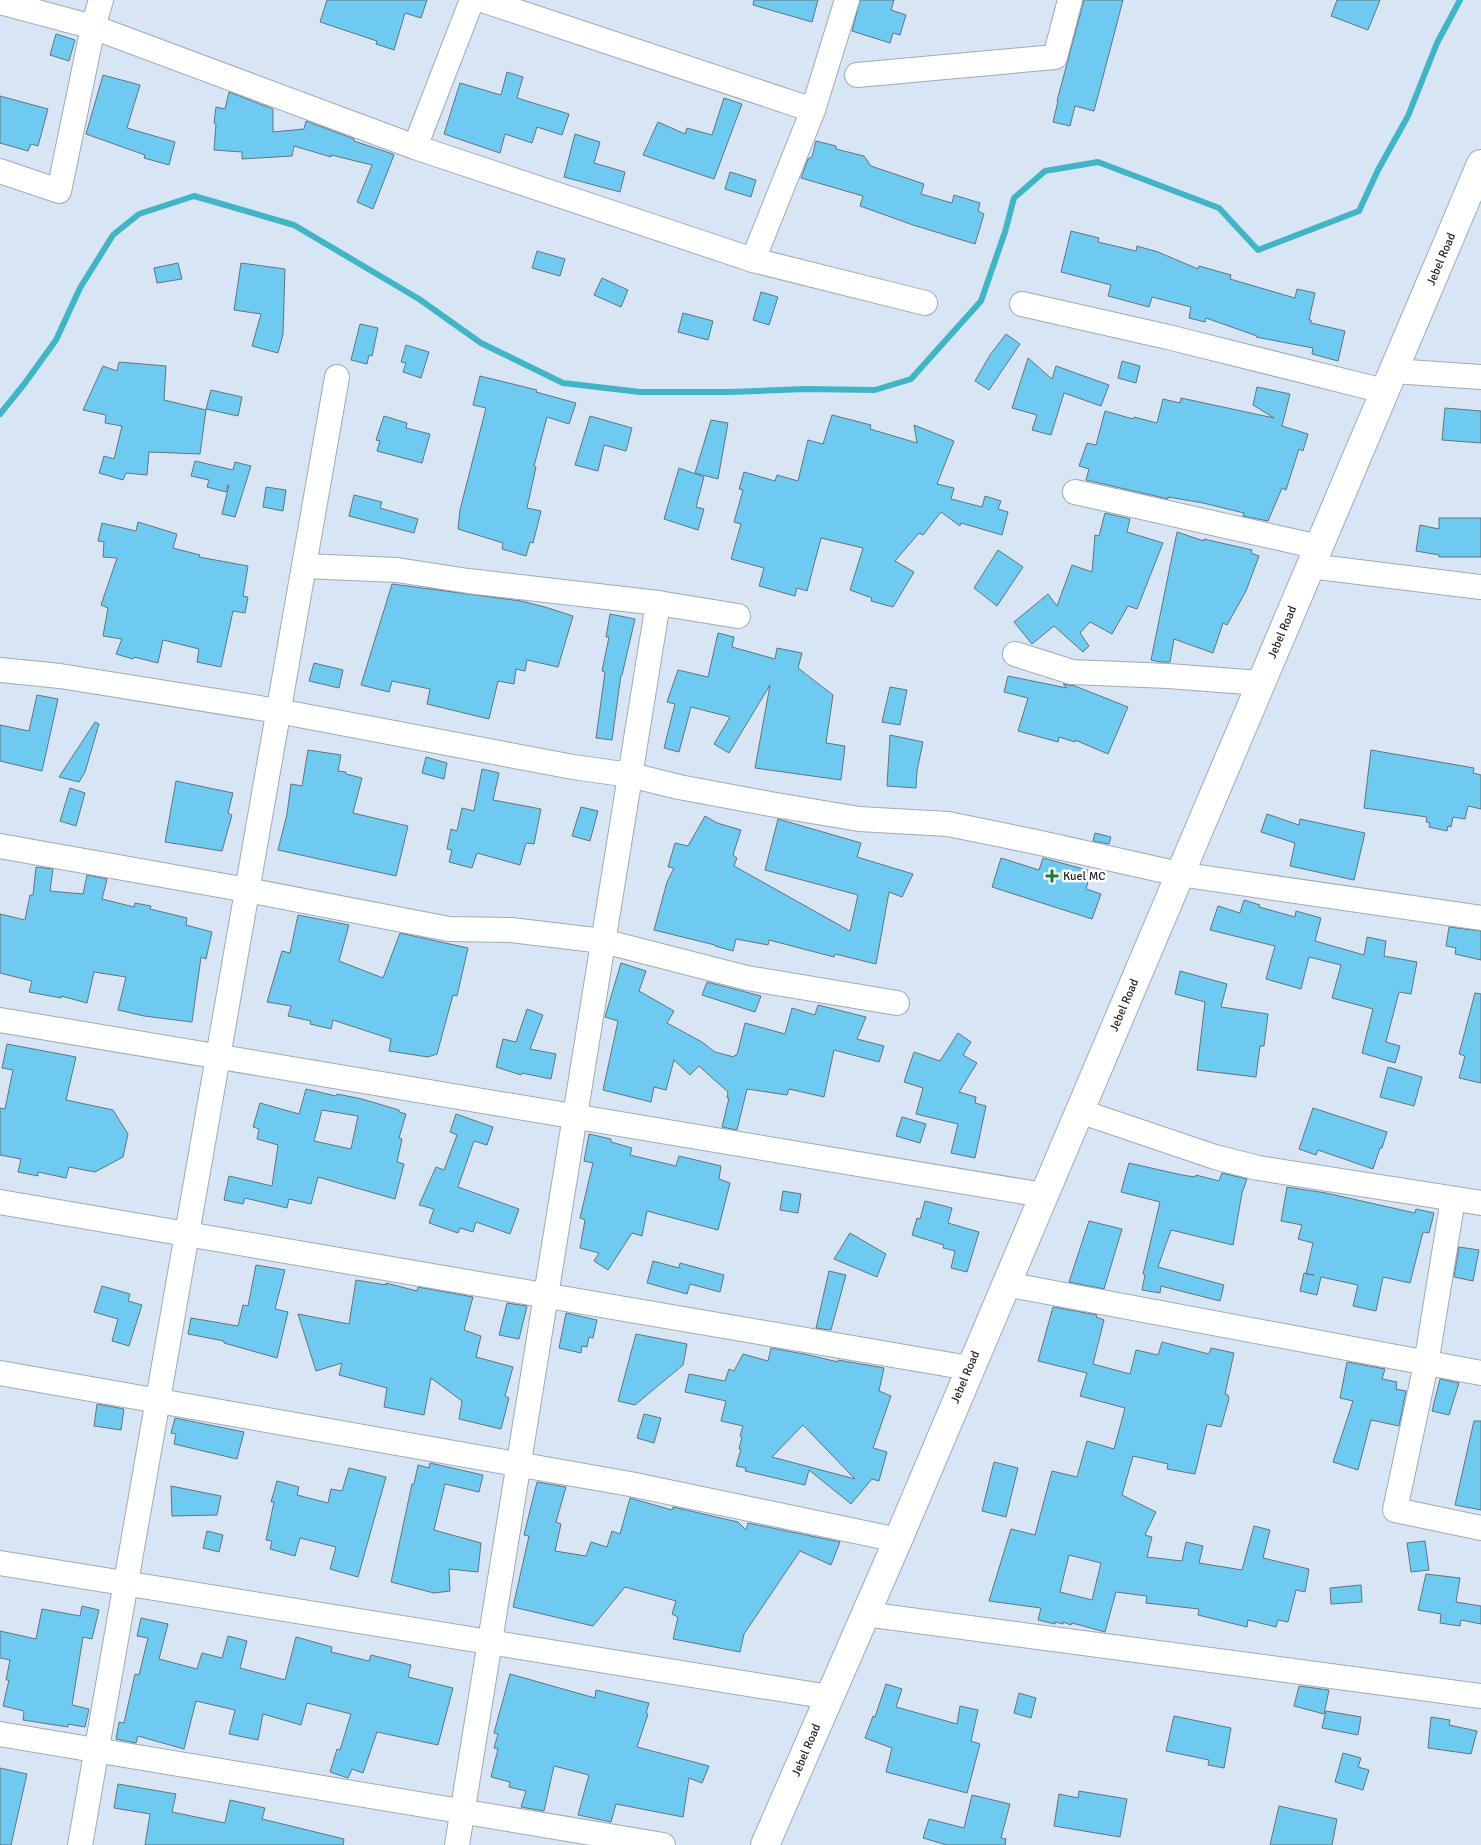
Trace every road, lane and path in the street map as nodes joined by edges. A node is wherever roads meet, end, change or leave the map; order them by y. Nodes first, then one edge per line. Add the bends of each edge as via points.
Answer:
1 (101, 0) edge
2 (472, 0) edge
3 (482, 0) edge
4 (847, 0) edge
5 (1070, 0) edge
6 (0, 2) edge
7 (92, 27) junction
8 (857, 75) dead end
9 (813, 110) junction
10 (415, 147) junction
11 (1481, 164) edge
12 (0, 171) edge
13 (754, 260) junction
14 (925, 303) dead end
15 (1022, 304) dead end
16 (337, 377) dead end
17 (1481, 377) edge
18 (1389, 381) junction
19 (1075, 492) dead end
20 (1314, 556) junction
21 (304, 566) junction
22 (1481, 587) edge
23 (658, 603) junction
24 (738, 616) dead end
25 (1015, 654) dead end
26 (0, 670) edge
27 (1260, 683) junction
28 (278, 711) junction
29 (630, 775) junction
30 (0, 846) edge
31 (1179, 874) junction
32 (247, 890) junction
33 (1481, 918) edge
34 (603, 941) junction
35 (897, 1003) dead end
36 (0, 1020) edge
37 (218, 1057) junction
38 (1079, 1111) junction
39 (574, 1117) junction
40 (1043, 1195) junction
41 (1453, 1199) junction
42 (0, 1202) edge
43 (1481, 1203) edge
44 (187, 1234) junction
45 (1005, 1284) junction
46 (546, 1296) junction
47 (1426, 1364) junction
48 (969, 1368) junction
49 (0, 1372) edge
50 (1481, 1373) edge
51 (158, 1400) junction
52 (518, 1464) junction
53 (1481, 1528) edge
54 (898, 1540) junction
55 (0, 1563) edge
56 (126, 1584) junction
57 (865, 1614) junction
58 (489, 1642) junction
59 (1481, 1696) edge
60 (829, 1698) junction
61 (0, 1734) edge
62 (96, 1750) junction
63 (462, 1811) junction
64 (80, 1845) edge
65 (457, 1845) edge
66 (663, 1845) edge
67 (766, 1845) edge

1 - 7 street
2 - 10 street
3 - 9 street
4 - 9 street
5 - 8 street via 1055,57
6 - 7 street
7 - 10 street
7 - 12 street via 59,191
9 - 13 street
10 - 13 street
11 - 18 main road, Jebel Road
13 - 14 street
15 - 18 street via 1195,344
16 - 21 street
17 - 18 street
18 - 20 main road, Jebel Road
19 - 20 street
20 - 22 street
20 - 27 main road, Jebel Road
21 - 23 street via 397,570
21 - 28 street
23 - 24 street
23 - 29 street
25 - 27 street via 1072,672
26 - 28 street via 60,676
27 - 31 main road, Jebel Road
28 - 29 street
28 - 32 street
29 - 31 street via 679,787 850,817 948,824
29 - 34 street
30 - 32 street
31 - 33 street
31 - 38 main road, Jebel Road
32 - 34 street via 449,929 511,930
32 - 37 street
34 - 35 street via 747,978
34 - 39 street
36 - 37 street
37 - 39 street
37 - 44 street
38 - 40 main road, Jebel Road
38 - 41 street via 1215,1157 1258,1168
39 - 40 street
39 - 46 street
40 - 45 main road, Jebel Road
41 - 43 street
41 - 47 street
42 - 44 street
44 - 46 street
44 - 51 street
45 - 47 street
45 - 48 main road, Jebel Road
46 - 48 street
46 - 52 street
47 - 50 street
47 - 53 street via 1395,1510
48 - 54 main road, Jebel Road
49 - 51 street
51 - 52 street
51 - 56 street
52 - 54 street
52 - 58 street
54 - 57 main road, Jebel Road
55 - 56 street
56 - 58 street
56 - 62 street
57 - 59 street
57 - 60 main road, Jebel Road
58 - 60 street
58 - 63 street
60 - 67 main road, Jebel Road
61 - 62 street
62 - 63 street
62 - 64 street
63 - 65 street
63 - 66 street

